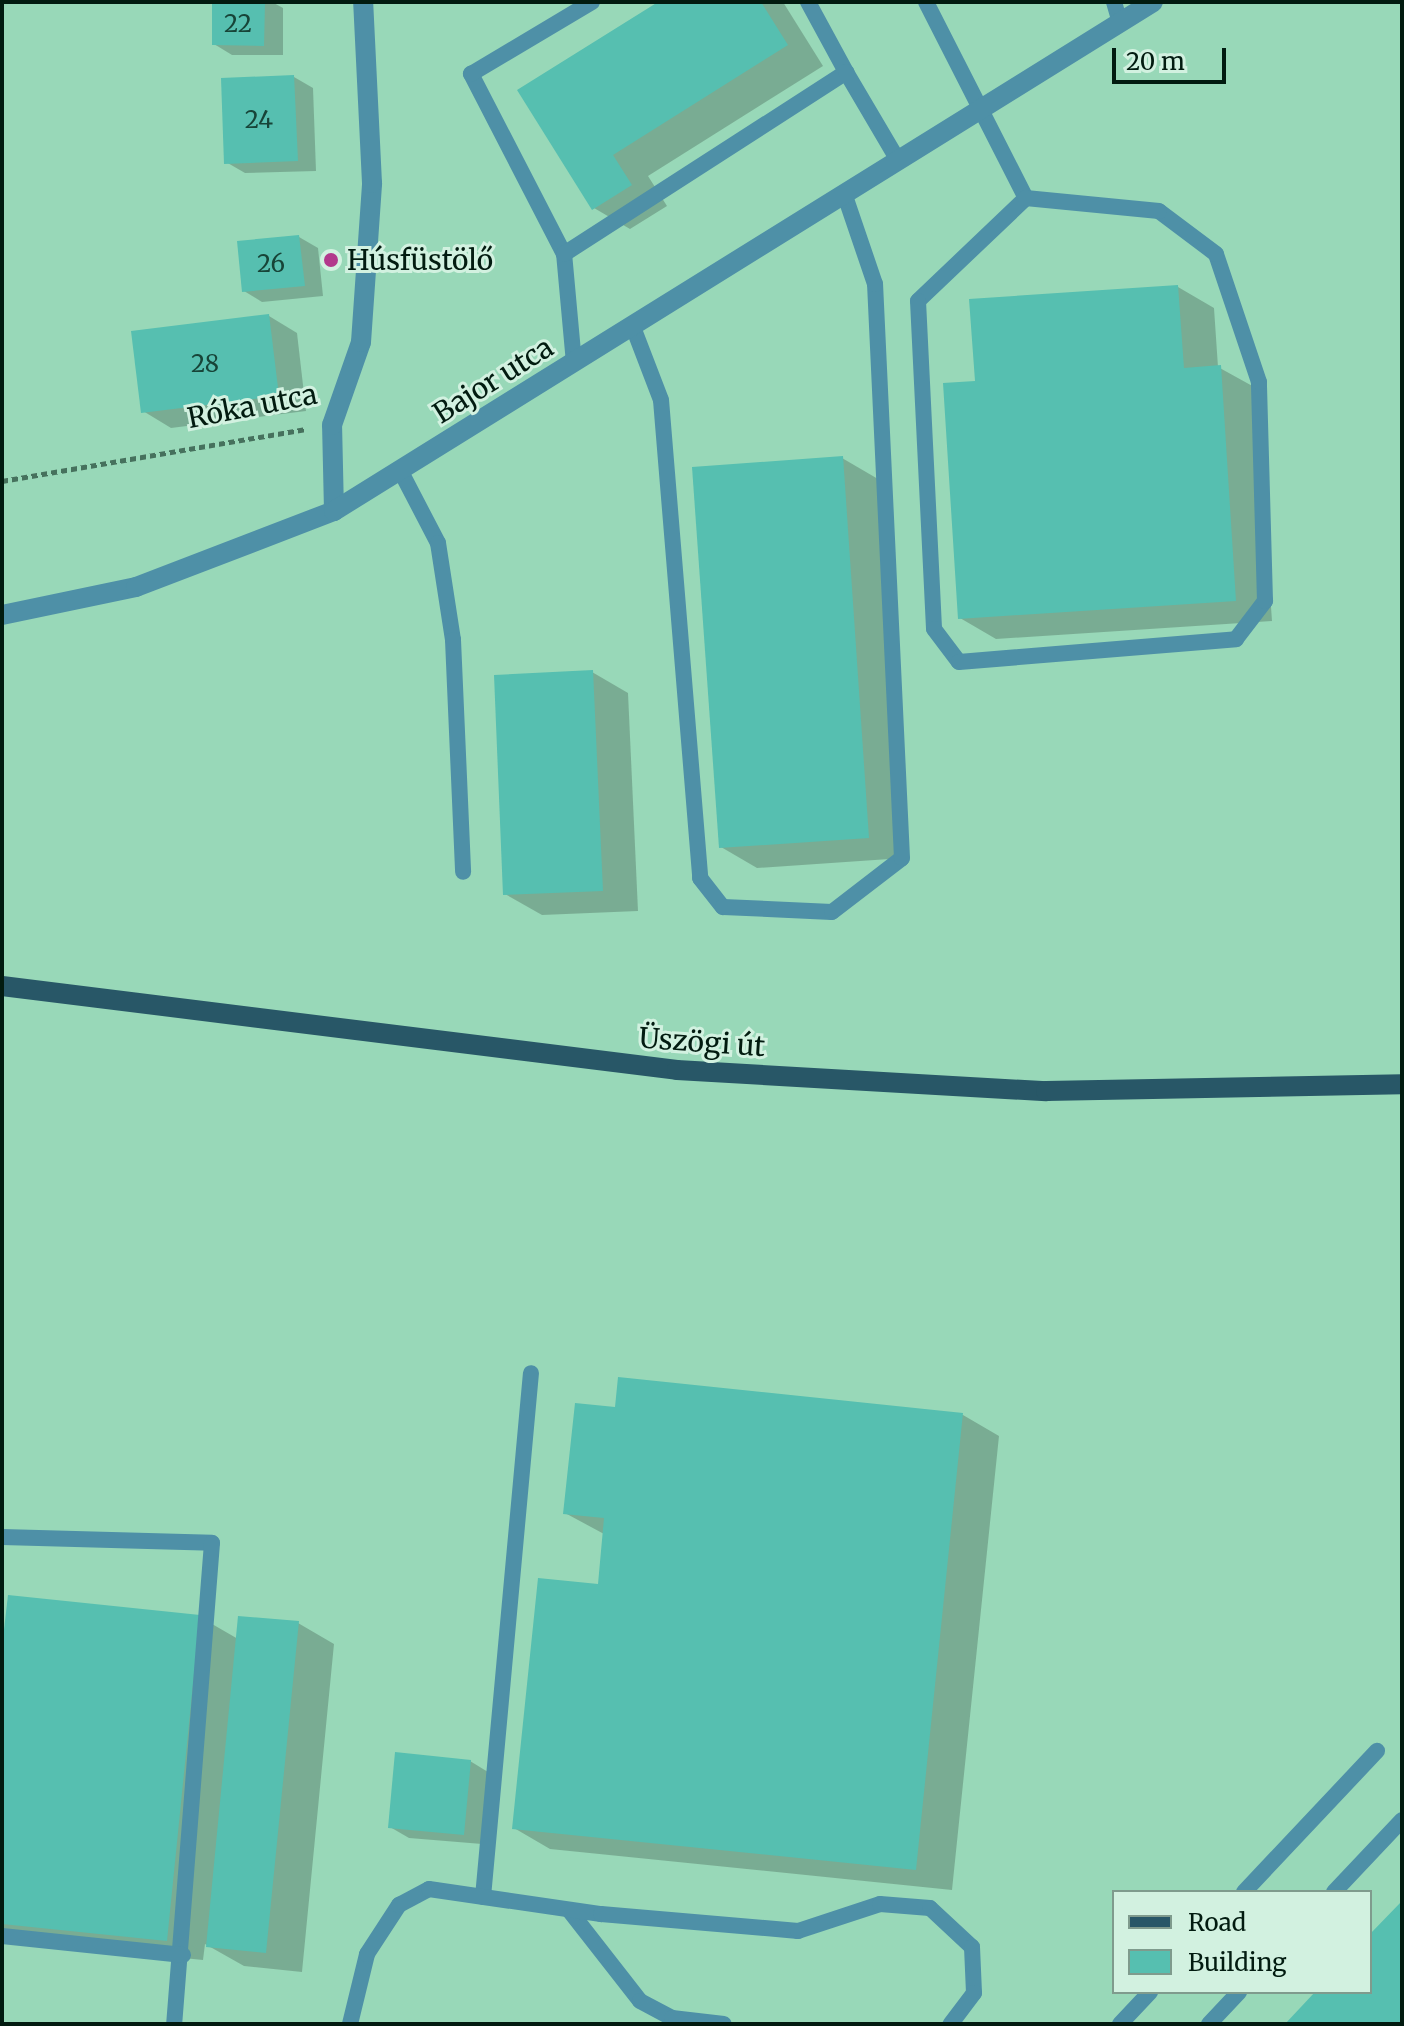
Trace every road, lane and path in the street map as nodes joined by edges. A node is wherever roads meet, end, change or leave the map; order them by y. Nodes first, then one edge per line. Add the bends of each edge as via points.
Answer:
1 (363, 2) edge
2 (592, 2) edge
3 (808, 2) edge
4 (926, 2) edge
5 (1114, 2) edge
6 (1153, 2) edge
7 (1120, 23) junction
8 (846, 72) junction
9 (979, 113) junction
10 (899, 162) junction
11 (845, 196) junction
12 (1026, 198) junction
13 (564, 254) junction
14 (633, 327) junction
15 (574, 363) junction
16 (332, 425) junction
17 (400, 470) junction
18 (2, 481) edge
19 (334, 511) junction
20 (2, 615) edge
21 (463, 872) dead end
22 (2, 986) edge
23 (1402, 1084) edge
24 (531, 1373) dead end
25 (2, 1537) edge
26 (1377, 1751) dead end
27 (1402, 1820) edge
28 (1246, 1890) edge
29 (1336, 1890) edge
30 (483, 1897) junction
31 (569, 1910) junction
32 (2, 1936) edge
33 (183, 1955) junction
34 (1148, 1994) edge
35 (1237, 1994) edge
36 (174, 2024) edge
37 (350, 2024) edge
38 (724, 2024) edge
39 (951, 2024) edge
40 (1120, 2024) edge
41 (1209, 2024) edge

1 - 16 street, Róka utca via 372,183 362,326
2 - 13 lane via 471,74
3 - 8 lane
4 - 9 lane
5 - 7 lane
6 - 7 street, Bajor utca
7 - 9 street, Bajor utca
8 - 10 lane
8 - 13 lane
9 - 10 street, Bajor utca
9 - 12 lane
10 - 11 street, Bajor utca
11 - 14 street, Bajor utca
11 - 14 lane via 875,284 902,858 832,912 723,907 700,878 661,400
12 - 12 lane via 918,301 934,629 959,662 1236,639 1265,601 1259,382 1216,254 1159,211
13 - 15 lane
14 - 15 street, Bajor utca
15 - 17 street, Bajor utca
16 - 18 path, Róka utca
16 - 19 street
17 - 19 street, Bajor utca
17 - 21 lane via 438,543 453,640
19 - 20 street, Bajor utca via 136,587
22 - 23 main road, Üszögi út via 677,1070 1046,1091
24 - 30 lane
25 - 33 lane via 212,1543
26 - 28 lane
27 - 29 lane
30 - 31 lane
30 - 37 lane via 429,1889 399,1905 367,1954
31 - 38 lane via 640,2001 672,2018
31 - 39 lane via 798,1931 880,1904 930,1908 972,1947 974,1993
32 - 33 lane
33 - 36 lane
34 - 40 lane
35 - 41 lane

